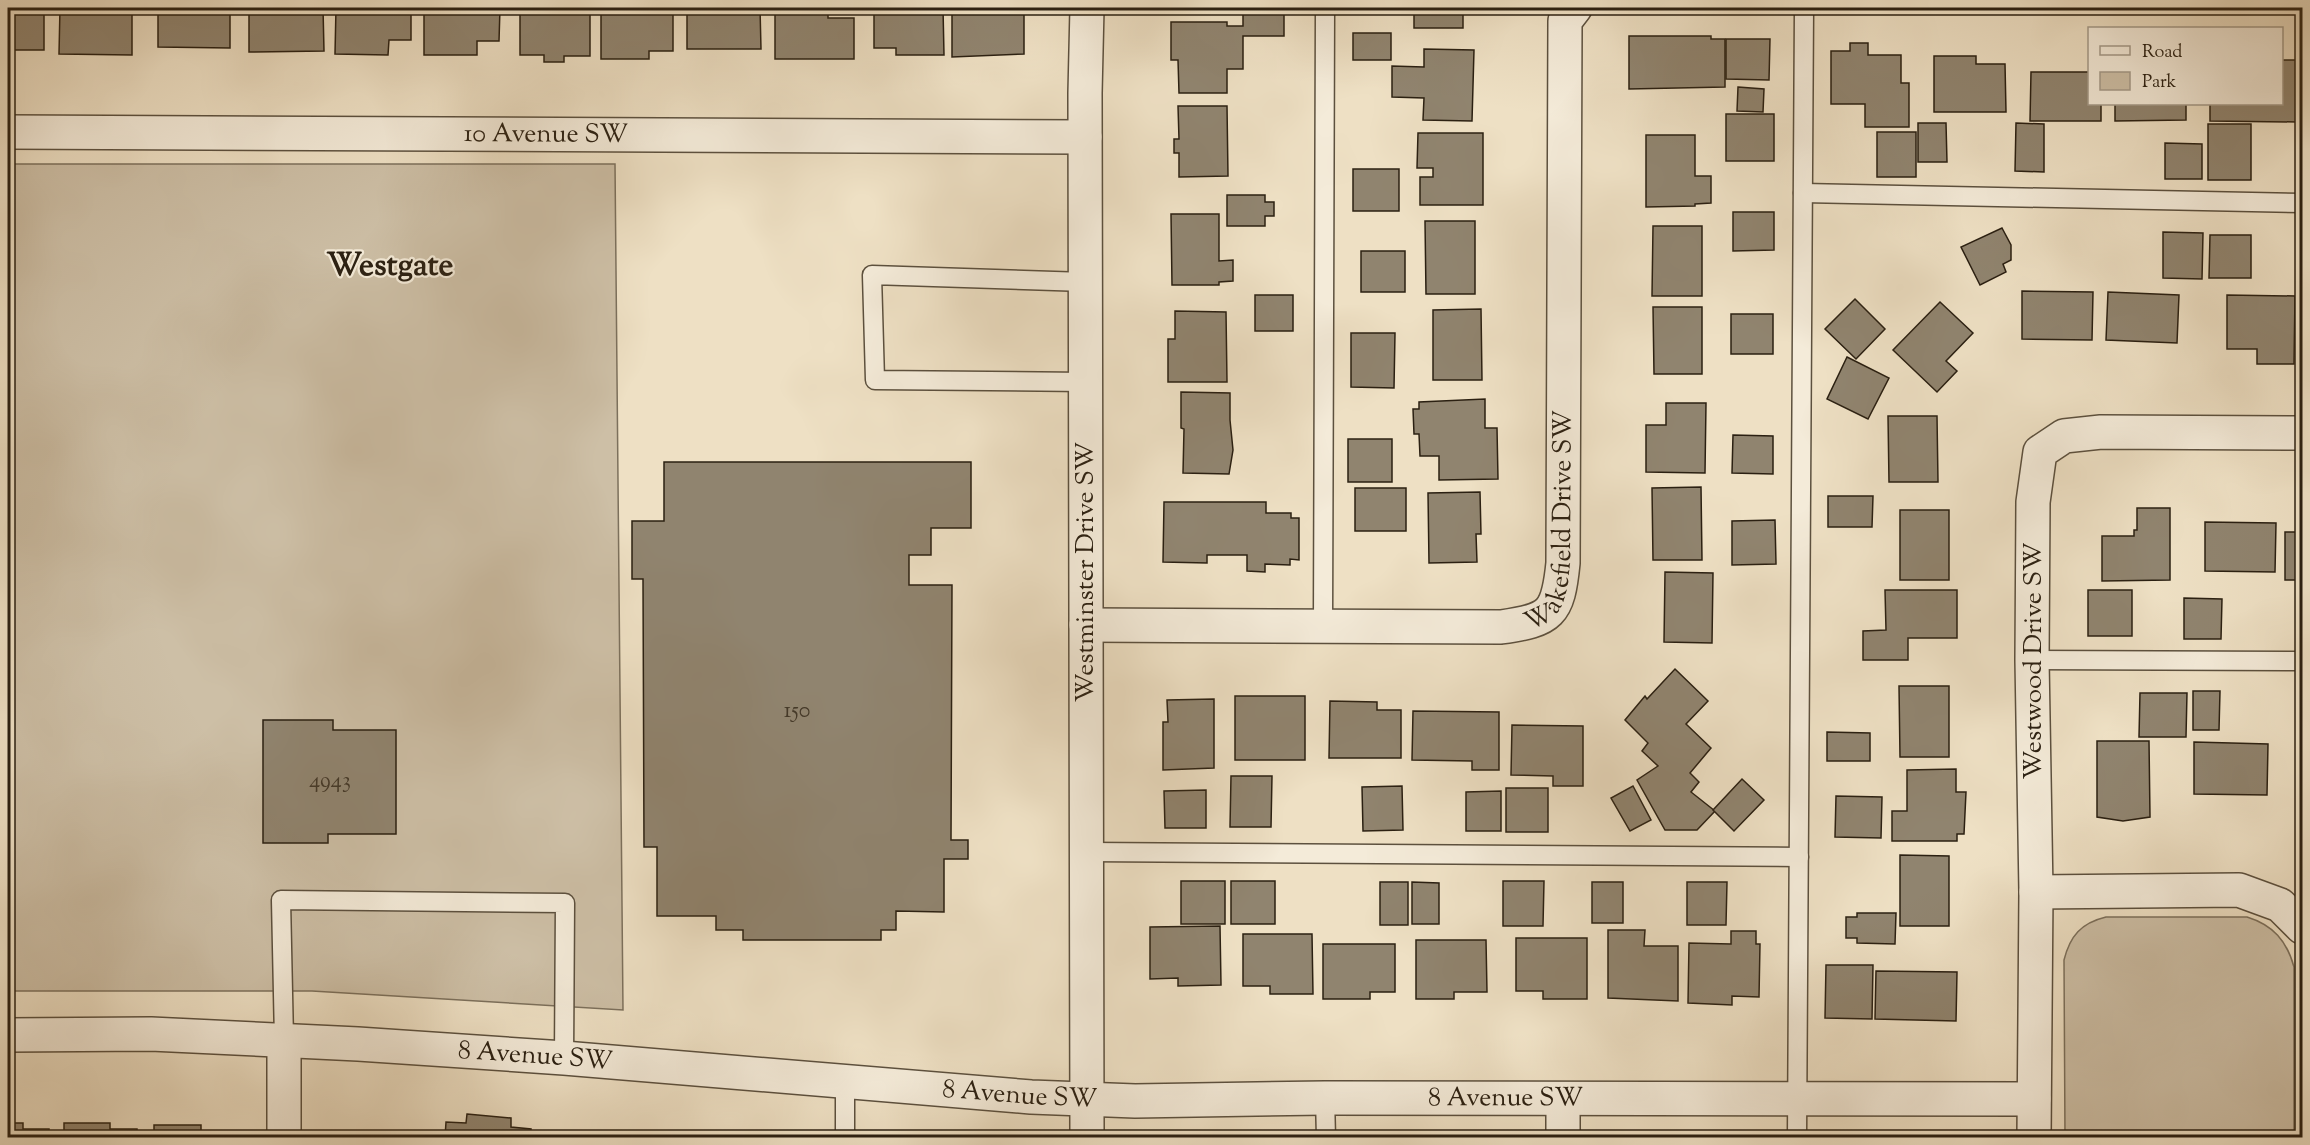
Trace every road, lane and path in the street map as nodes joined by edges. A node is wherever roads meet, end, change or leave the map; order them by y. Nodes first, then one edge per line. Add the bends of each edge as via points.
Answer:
1 (1087, 8) edge
2 (1325, 8) edge
3 (1575, 8) edge
4 (1804, 8) edge
5 (8, 132) edge
6 (1085, 136) junction
7 (1803, 193) junction
8 (2302, 203) edge
9 (1085, 282) junction
10 (1086, 382) junction
11 (2302, 433) edge
12 (1086, 625) junction
13 (1323, 625) junction
14 (2032, 660) junction
15 (2302, 661) edge
16 (1086, 852) junction
17 (1799, 856) junction
18 (2036, 892) junction
19 (2302, 927) edge
20 (8, 1035) edge
21 (284, 1040) junction
22 (564, 1058) junction
23 (845, 1083) junction
24 (1325, 1098) junction
25 (1797, 1098) junction
26 (2034, 1099) junction
27 (1087, 1100) junction
28 (1563, 1100) junction
29 (284, 1137) edge
30 (845, 1137) edge
31 (1087, 1137) edge
32 (1326, 1137) edge
33 (1563, 1137) edge
34 (1797, 1137) edge
35 (2034, 1137) edge

1 - 6 street, Westminster Drive SW
2 - 13 lane
3 - 13 street, Wakefield Drive SW via 1566,21 1560,594 1551,612 1530,623 1501,627
4 - 7 lane
5 - 6 street, 10 Avenue SW
6 - 9 street, Westminster Drive SW
7 - 8 lane
7 - 17 lane
9 - 10 street, Westminster Drive SW
9 - 10 lane via 872,275 875,380
10 - 12 street, Westminster Drive SW
11 - 14 street, Westwood Drive SW via 2101,432 2064,436 2040,452 2033,502
12 - 13 street, Wakefield Drive SW
12 - 16 street, Westminster Drive SW
14 - 15 lane
14 - 18 street, Westwood Drive SW
16 - 17 lane
16 - 27 street, Westminster Drive SW
17 - 25 lane
18 - 19 street via 2239,891 2280,904
18 - 26 street, Westwood Drive SW
20 - 21 street, 8 Avenue SW
21 - 22 street, 8 Avenue SW
21 - 22 lane via 281,900 565,903
21 - 29 street
22 - 23 street, 8 Avenue SW
23 - 27 street, 8 Avenue SW
23 - 30 lane
24 - 27 street, 8 Avenue SW
24 - 28 street, 8 Avenue SW
24 - 32 lane
25 - 26 street, 8 Avenue SW
25 - 28 street, 8 Avenue SW
25 - 34 lane
26 - 35 street, Westwood Drive SW
27 - 31 street, Westminster Drive SW
28 - 33 street

